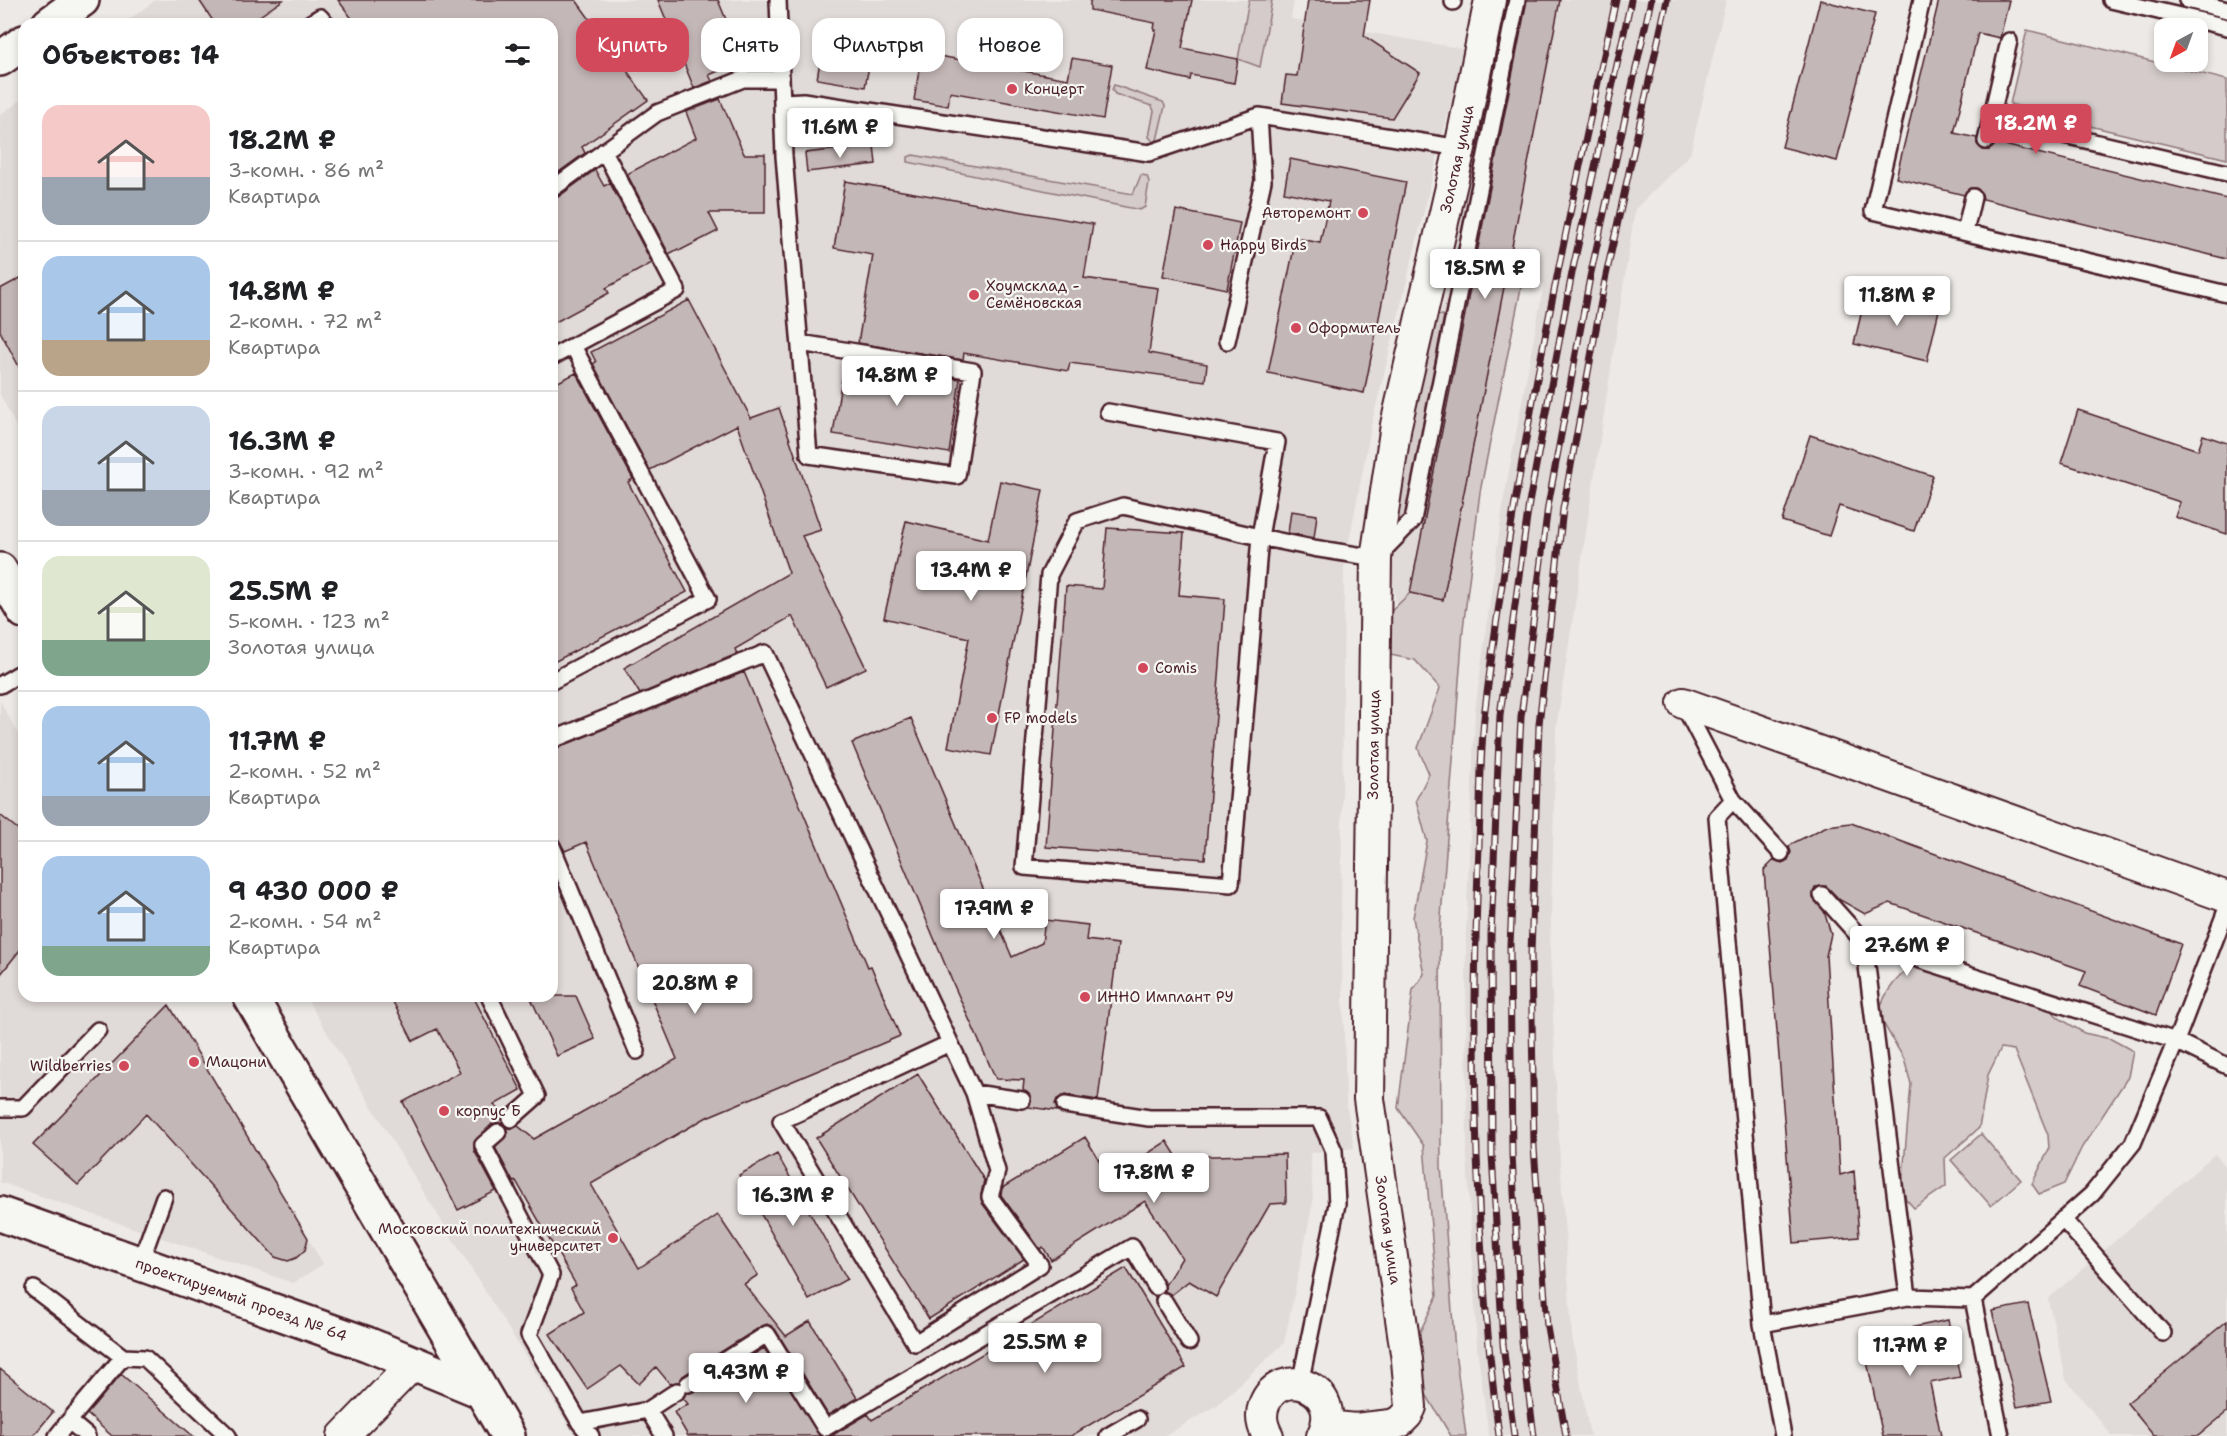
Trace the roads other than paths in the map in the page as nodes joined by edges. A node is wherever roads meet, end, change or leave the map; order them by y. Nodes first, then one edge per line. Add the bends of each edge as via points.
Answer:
1 (82, 0) edge
2 (778, 0) edge
3 (1490, 0) edge
4 (1517, 0) edge
5 (1922, 0) edge
6 (2111, 0) edge
7 (2187, 0) edge
8 (2227, 10) edge
9 (57, 18) edge
10 (2227, 27) edge
11 (2009, 41) dead end
12 (18, 46) edge
13 (0, 59) edge
14 (781, 79) junction
15 (783, 102) junction
16 (1259, 116) junction
17 (1991, 118) junction
18 (1986, 141) dead end
19 (1460, 148) junction
20 (604, 151) junction
21 (2227, 173) edge
22 (558, 185) edge
23 (1973, 197) dead end
24 (1965, 232) junction
25 (2227, 294) edge
26 (1227, 341) dead end
27 (800, 343) junction
28 (573, 346) junction
29 (558, 354) edge
30 (1108, 412) dead end
31 (1260, 537) junction
32 (1376, 558) junction
33 (0, 570) edge
34 (18, 601) edge
35 (18, 674) edge
36 (558, 678) edge
37 (0, 685) edge
38 (1683, 703) joint
39 (558, 738) edge
40 (1733, 800) junction
41 (1781, 853) dead end
42 (558, 861) edge
43 (1822, 895) dead end
44 (2227, 897) edge
45 (2227, 908) edge
46 (1864, 942) junction
47 (254, 1002) edge
48 (492, 1002) edge
49 (98, 1030) dead end
50 (2176, 1041) junction
51 (950, 1043) junction
52 (637, 1052) dead end
53 (2227, 1066) edge
54 (974, 1093) junction
55 (1022, 1100) dead end
56 (1065, 1106) dead end
57 (0, 1108) edge
58 (511, 1119) dead end
59 (498, 1132) dead end
60 (164, 1197) dead end
61 (0, 1214) edge
62 (2063, 1219) junction
63 (140, 1263) junction
64 (1156, 1287) dead end
65 (34, 1289) dead end
66 (1908, 1297) junction
67 (1973, 1299) junction
68 (1164, 1301) dead end
69 (1762, 1324) junction
70 (2163, 1332) dead end
71 (1189, 1342) dead end
72 (123, 1357) junction
73 (414, 1363) junction
74 (1300, 1383) junction
75 (481, 1391) junction
76 (648, 1410) junction
77 (1137, 1419) dead end
78 (69, 1421) junction
79 (580, 1423) junction
80 (1324, 1431) edge
81 (1392, 1431) edge
82 (57, 1436) edge
83 (87, 1436) edge
84 (228, 1436) edge
85 (343, 1436) edge
86 (508, 1436) edge
87 (591, 1436) edge
88 (664, 1436) edge
89 (1108, 1436) edge
90 (1268, 1436) edge
91 (1783, 1436) edge
92 (2001, 1436) edge

1 - 9 street
2 - 14 lane
3 - 19 street, Золотая улица
4 - 32 lane via 1413,520
5 - 24 lane via 1873,211
6 - 10 lane
7 - 8 lane
11 - 17 lane
12 - 13 street
14 - 15 lane
14 - 20 lane via 743,79 657,113
15 - 16 lane via 802,101 1149,153
15 - 27 lane
16 - 19 lane
16 - 26 lane via 1263,181
17 - 18 lane
17 - 21 lane
19 - 32 street, Золотая улица via 1396,425
20 - 22 lane
20 - 28 lane via 678,290
23 - 24 lane
24 - 25 lane
27 - 27 lane via 973,371 957,476 809,455
28 - 29 lane
28 - 36 lane via 708,599
30 - 31 lane via 1277,442
31 - 31 lane via 1123,506 1077,521 1048,575 1024,867 1231,884
31 - 32 lane
32 - 81 street, Золотая улица via 1369,1099 1411,1407
33 - 34 street
35 - 37 lane
38 - 40 lane
38 - 44 street
39 - 51 lane via 765,653
40 - 41 lane
40 - 69 lane via 1716,817
42 - 52 lane
43 - 46 lane
45 - 50 lane
46 - 50 lane
46 - 66 lane
47 - 75 street
48 - 58 lane via 537,1096
49 - 57 lane via 23,1108
50 - 53 lane
50 - 62 lane via 2133,1143 2092,1194
51 - 54 lane
51 - 54 lane via 781,1121 915,1343 1040,1265 990,1197 997,1171
54 - 55 lane
56 - 74 lane via 1149,1118 1319,1118 1334,1151 1337,1204
59 - 79 lane via 483,1145 551,1275 529,1335
60 - 63 lane
61 - 63 street, проектируемый проезд № 64
62 - 67 lane
62 - 70 lane
63 - 73 street, проектируемый проезд № 64
64 - 76 lane via 1132,1247 825,1428 767,1334
65 - 72 lane
66 - 67 lane
66 - 69 lane
67 - 92 lane
68 - 71 lane
69 - 91 lane
72 - 78 lane
72 - 84 lane via 145,1358
73 - 75 street, проектируемый проезд № 64
73 - 85 street
74 - 80 street, Золотая улица via 1319,1394 1325,1404 1328,1414
74 - 90 street via 1275,1389 1266,1399 1262,1423
75 - 86 street
76 - 79 lane
76 - 88 lane
77 - 89 lane
78 - 82 lane
78 - 83 lane
79 - 87 lane
80 - 81 street, Золотая улица

